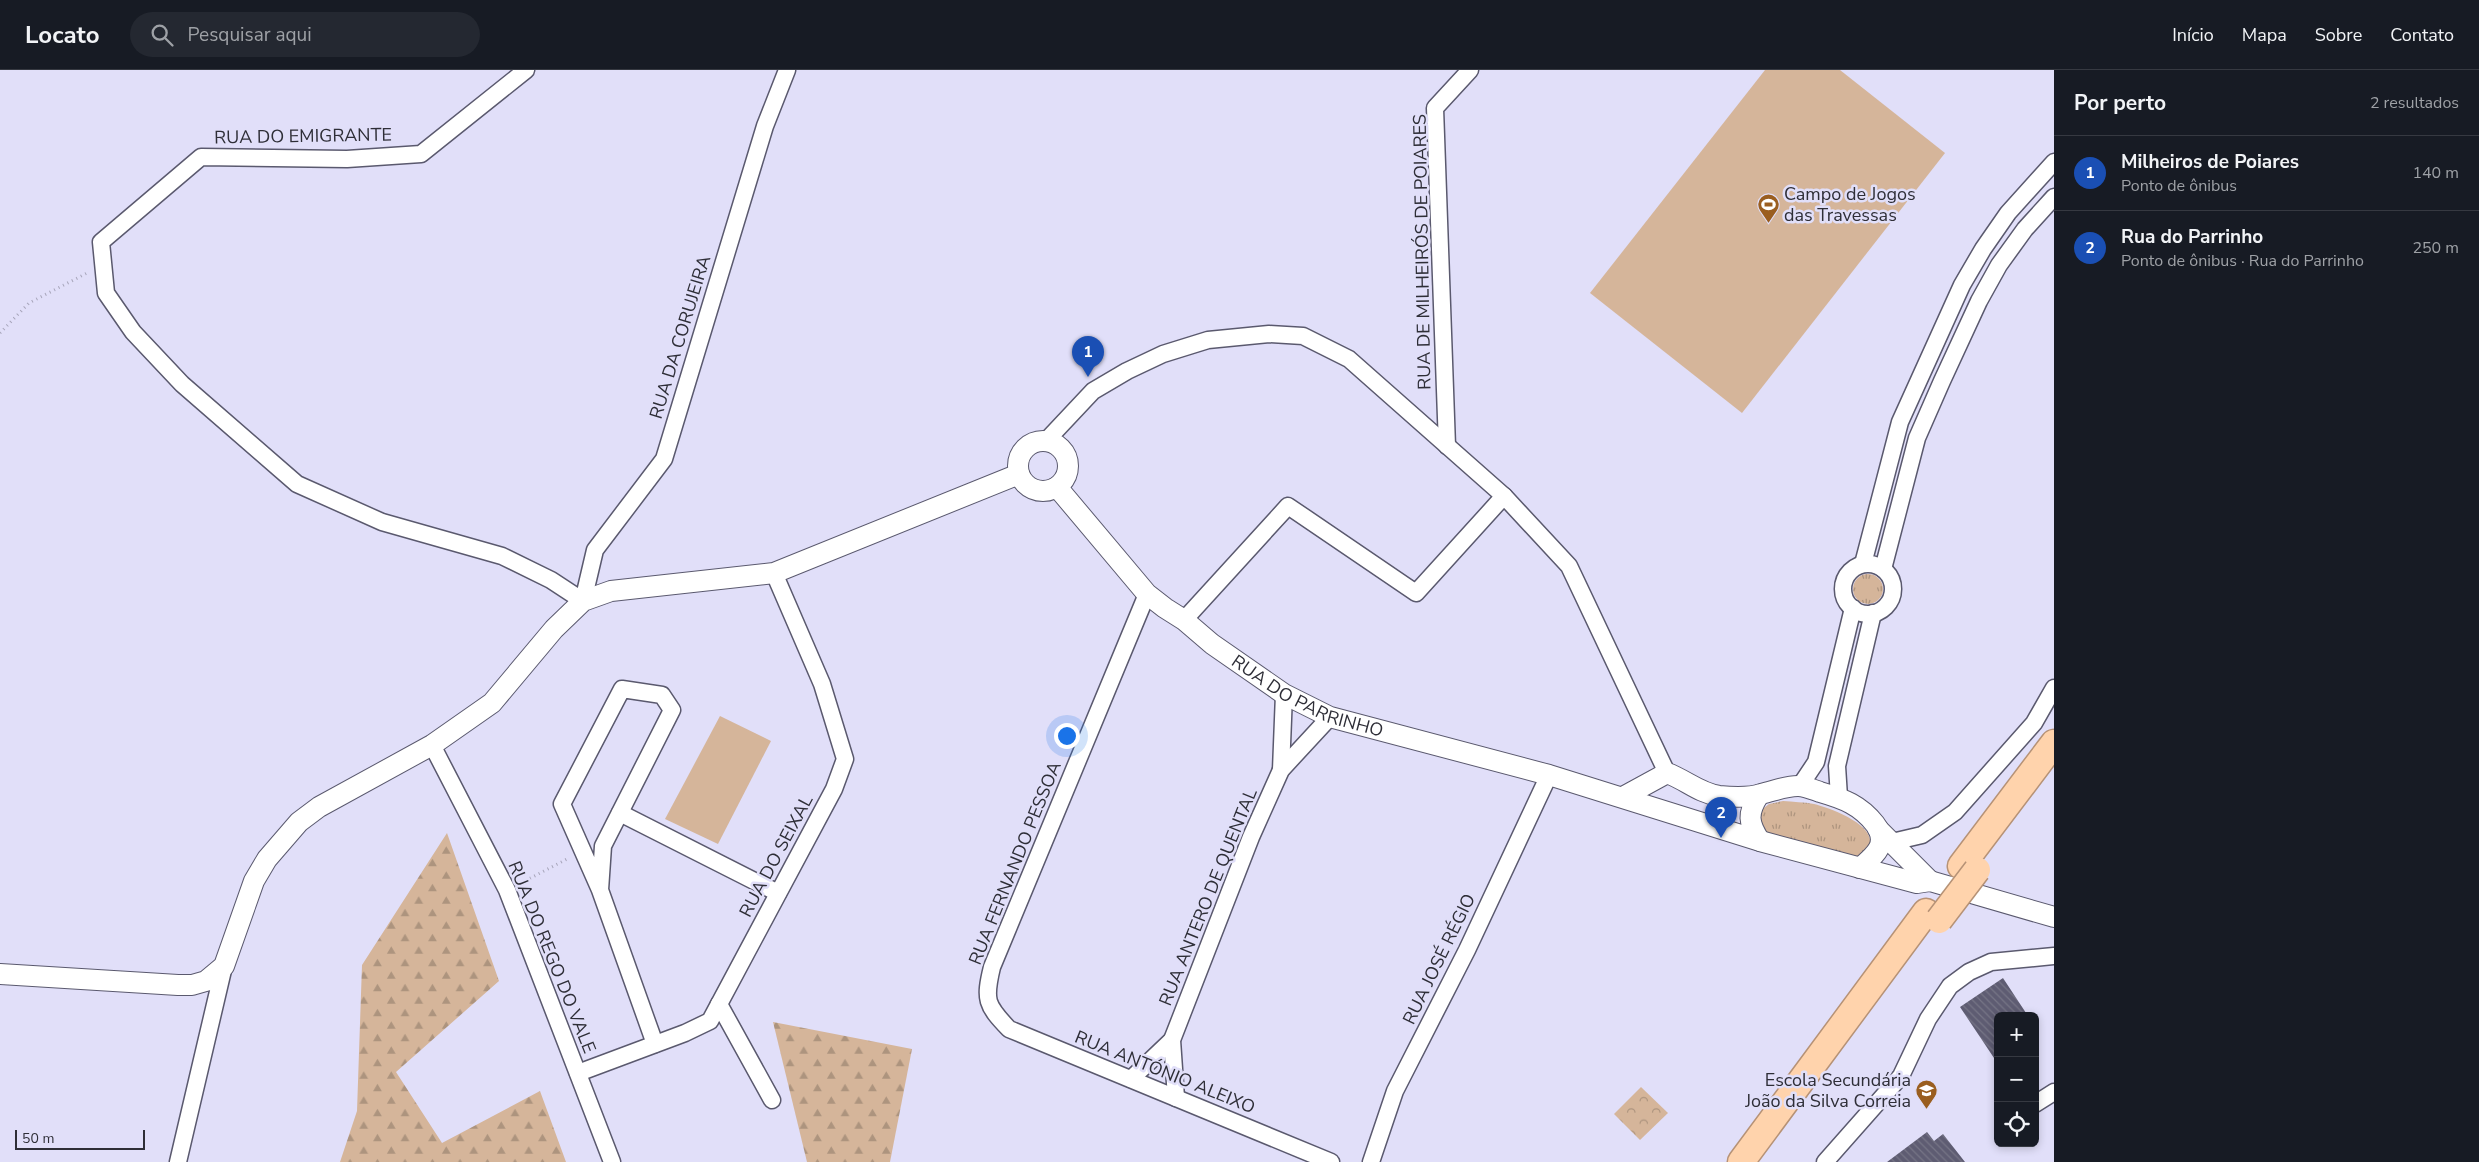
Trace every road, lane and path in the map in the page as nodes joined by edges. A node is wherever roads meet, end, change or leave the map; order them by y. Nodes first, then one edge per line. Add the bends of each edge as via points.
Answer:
1 (526, 70) edge
2 (788, 70) edge
3 (1470, 70) edge
4 (2054, 162) edge
5 (2054, 197) edge
6 (103, 265) junction
7 (0, 333) edge
8 (1046, 441) junction
9 (1447, 446) junction
10 (1019, 474) junction
11 (1057, 487) junction
12 (1504, 496) junction
13 (1863, 564) junction
14 (1883, 569) junction
15 (774, 573) junction
16 (1147, 594) junction
17 (583, 601) junction
18 (1853, 608) junction
19 (1873, 613) junction
20 (1184, 620) junction
21 (2054, 688) edge
22 (1284, 694) junction
23 (1330, 717) junction
24 (2054, 743) edge
25 (432, 746) junction
26 (2054, 765) edge
27 (1281, 770) junction
28 (1667, 773) junction
29 (1549, 775) junction
30 (1800, 786) junction
31 (1759, 795) junction
32 (1623, 797) junction
33 (1839, 797) junction
34 (620, 812) junction
35 (1885, 836) junction
36 (1760, 841) junction
37 (582, 851) junction
38 (1860, 868) junction
39 (1969, 868) junction
40 (1930, 881) junction
41 (507, 890) junction
42 (600, 890) junction
43 (778, 894) junction
44 (1932, 916) junction
45 (2054, 917) edge
46 (2054, 956) edge
47 (224, 966) junction
48 (0, 974) edge
49 (720, 1004) junction
50 (991, 1010) joint
51 (1172, 1040) junction
52 (656, 1044) junction
53 (578, 1074) junction
54 (1131, 1079) junction
55 (2054, 1092) edge
56 (1176, 1098) junction
57 (772, 1100) dead end
58 (2038, 1102) edge
59 (178, 1162) edge
60 (612, 1162) edge
61 (1331, 1162) edge
62 (1371, 1162) edge
63 (1741, 1162) edge
64 (1758, 1162) edge
65 (1826, 1162) edge

1 - 6 street, RUA DO EMIGRANTE via 421,154 347,159 200,157 101,242
2 - 17 street, RUA DA CORUJEIRA via 765,126 664,459 595,550
3 - 9 street, RUA DE MILHEIRÓS DE POIARES via 1436,108
4 - 13 street via 2008,213 1958,294 1900,422
5 - 14 street via 2025,229 2000,265 1979,301 1942,381 1917,438
6 - 7 path via 29,303
6 - 17 street via 106,293 133,332 182,384 297,484 382,522 502,556 551,580
8 - 9 street, RUA DE MILHEIRÓS DE POIARES via 1093,391 1127,371 1164,354 1208,340 1269,334 1303,336 1349,359
8 - 10 street via 1024,450 1019,457
8 - 11 street via 1061,449 1068,465 1067,473
9 - 12 street, RUA DE MILHEIRÓS DE POIARES
10 - 11 street via 1022,481 1035,490
10 - 15 street
11 - 16 street, RUA DO PARRINHO
12 - 20 street via 1416,593 1288,506
12 - 28 street, RUA DE MILHEIRÓS DE POIARES via 1569,566
13 - 14 street
13 - 18 street via 1851,570 1844,585 1845,598
14 - 19 street via 1891,580 1892,594 1885,606
15 - 17 street via 610,591
15 - 43 street, RUA DO SEIXAL via 822,684 845,759 834,789
16 - 20 street, RUA DO PARRINHO
16 - 50 street, RUA FERNANDO PESSOA via 992,967 987,989
17 - 25 street via 554,629 492,703
18 - 19 street via 1862,613
18 - 30 street via 1816,762
19 - 33 street via 1836,766
20 - 22 street, RUA DO PARRINHO via 1212,644
21 - 35 street via 2034,723 1955,812 1922,835
22 - 23 street, RUA DO PARRINHO
22 - 27 street, RUA ANTERO DE QUENTAL
23 - 27 street, RUA ANTERO DE QUENTAL
23 - 29 street, RUA DO PARRINHO
24 - 39 highway
25 - 41 street, RUA DO REGO DO VALE
25 - 47 street via 320,807 282,839 254,881
26 - 39 highway
27 - 51 street, RUA ANTERO DE QUENTAL via 1251,837
28 - 31 street, RUA DO PARRINHO via 1706,794
28 - 32 street
29 - 32 street, RUA DO PARRINHO
29 - 62 street, RUA JOSÉ RÉGIO via 1467,950 1395,1091
30 - 31 street, RUA DO PARRINHO
30 - 33 street, RUA DO PARRINHO
31 - 36 street via 1750,816 1751,828
32 - 36 street, RUA DO PARRINHO
33 - 35 street, RUA DO PARRINHO via 1865,812
34 - 37 street via 672,710 662,695 622,689 562,804
34 - 42 street via 603,846
34 - 43 street
35 - 38 street via 1878,853
35 - 40 street, RUA DO PARRINHO
36 - 38 street, RUA DO PARRINHO
37 - 41 path
37 - 42 street
38 - 40 street, RUA DO PARRINHO via 1917,883
39 - 44 highway
40 - 45 street, RUA DO PARRINHO
41 - 53 street, RUA DO REGO DO VALE
42 - 52 street
43 - 49 street, RUA DO SEIXAL
44 - 63 highway
44 - 64 highway
46 - 65 street via 1991,962 1950,986 1928,1019 1901,1076
47 - 48 street via 210,978 192,985
47 - 59 street
49 - 52 street, RUA DO SEIXAL via 710,1021
49 - 57 street
50 - 54 street, RUA ANTÓNIO ALEIXO via 1009,1029
51 - 54 street, RUA ANTERO DE QUENTAL
51 - 56 street, RUA ANTERO DE QUENTAL
52 - 53 street, RUA DO SEIXAL
53 - 60 street, RUA DO REGO DO VALE
54 - 56 street, RUA ANTÓNIO ALEIXO
55 - 58 street
56 - 61 street, RUA ANTÓNIO ALEIXO

